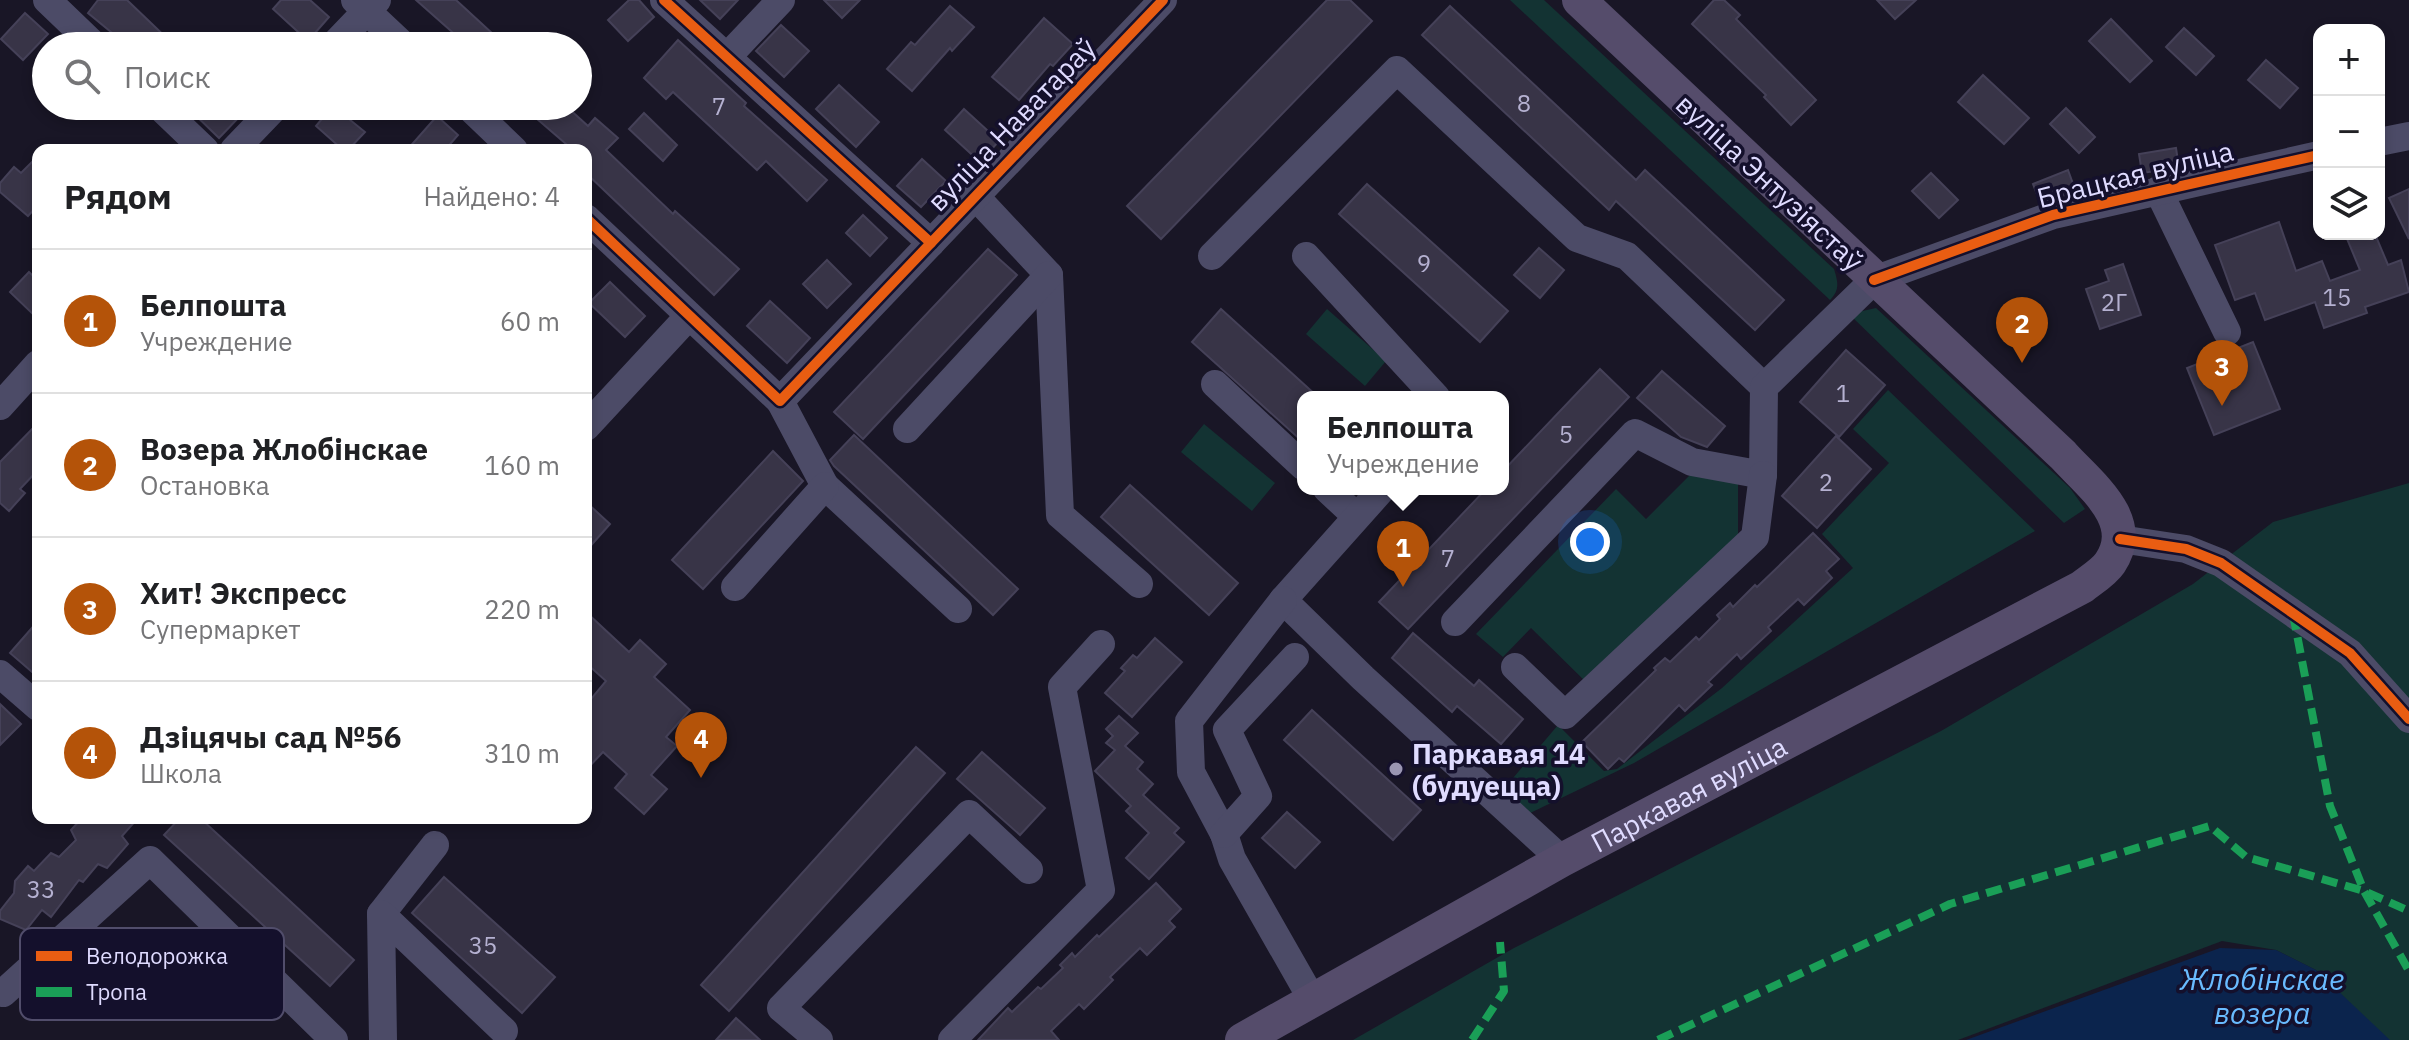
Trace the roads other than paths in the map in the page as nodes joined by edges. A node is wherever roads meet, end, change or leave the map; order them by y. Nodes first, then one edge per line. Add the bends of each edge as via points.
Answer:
1 (47, 0) edge
2 (664, 0) edge
3 (781, 0) edge
4 (1163, 0) edge
5 (1579, 0) edge
6 (366, 4) edge
7 (80, 32) edge
8 (344, 32) edge
9 (391, 32) edge
10 (727, 57) junction
11 (174, 120) edge
12 (263, 120) edge
13 (483, 120) edge
14 (2409, 136) edge
15 (2385, 141) edge
16 (199, 144) edge
17 (240, 144) edge
18 (508, 144) edge
19 (2313, 156) edge
20 (2158, 190) junction
21 (976, 197) junction
22 (592, 224) edge
23 (931, 243) junction
24 (1212, 256) dead end
25 (1306, 256) dead end
26 (1049, 275) junction
27 (1874, 280) junction
28 (689, 316) junction
29 (2227, 332) dead end
30 (32, 371) edge
31 (1215, 384) dead end
32 (1764, 387) junction
33 (1430, 391) edge
34 (780, 401) junction
35 (0, 406) edge
36 (592, 421) edge
37 (907, 429) dead end
38 (1297, 460) edge
39 (1763, 475) junction
40 (825, 486) junction
41 (1333, 495) edge
42 (1376, 495) edge
43 (1356, 516) junction
44 (2120, 539) junction
45 (1139, 584) dead end
46 (735, 587) dead end
47 (1283, 600) junction
48 (958, 609) dead end
49 (1455, 622) dead end
50 (1101, 644) dead end
51 (1295, 657) dead end
52 (1515, 667) dead end
53 (0, 674) edge
54 (32, 702) edge
55 (2409, 719) edge
56 (1224, 834) junction
57 (435, 845) dead end
58 (1562, 860) junction
59 (1029, 870) dead end
60 (381, 914) junction
61 (75, 928) edge
62 (220, 928) edge
63 (20, 978) edge
64 (284, 991) edge
65 (3, 993) dead end
66 (1313, 1001) junction
67 (504, 1031) dead end
68 (334, 1040) edge
69 (383, 1040) edge
70 (819, 1040) edge
71 (952, 1040) edge
72 (1242, 1040) edge

1 - 7 street
2 - 10 street
3 - 10 street
4 - 21 street, вуліца Наватараў
5 - 27 main road, вуліца Энтузіястаў
6 - 8 street
6 - 9 street
10 - 23 street
11 - 16 street
12 - 17 street
13 - 18 street
14 - 15 street
19 - 20 street, Брацкая вуліца
20 - 27 street, Брацкая вуліца via 2053,215
20 - 29 street
21 - 23 street, вуліца Наватараў
21 - 26 street
22 - 28 street
23 - 34 street, вуліца Наватараў
24 - 32 street via 1397,70 1577,238 1627,256
25 - 33 street
26 - 37 street
26 - 45 street via 1060,515
27 - 32 street
27 - 44 main road, вуліца Энтузіястаў via 2063,455 2115,513
28 - 34 street
28 - 36 street
30 - 35 street
31 - 38 street
32 - 39 street
34 - 40 street
39 - 49 street via 1692,462 1635,433
39 - 52 street via 1755,537 1565,715
40 - 46 street
40 - 48 street
41 - 43 street
42 - 43 street
43 - 47 street
44 - 55 street via 2186,549 2221,563 2350,653
44 - 58 main road, Паркавая вуліца via 2110,564 2082,587
47 - 56 street via 1189,721 1191,772
47 - 58 street
50 - 71 street via 1062,687 1101,890
51 - 56 street via 1227,730 1258,796
53 - 54 street
56 - 66 street via 1232,859
57 - 60 street
58 - 66 main road, Паркавая вуліца
59 - 70 street via 969,814 781,1008
60 - 67 street
60 - 69 street
61 - 62 street via 150,860
63 - 65 street
64 - 68 street
66 - 72 main road, Паркавая вуліца

